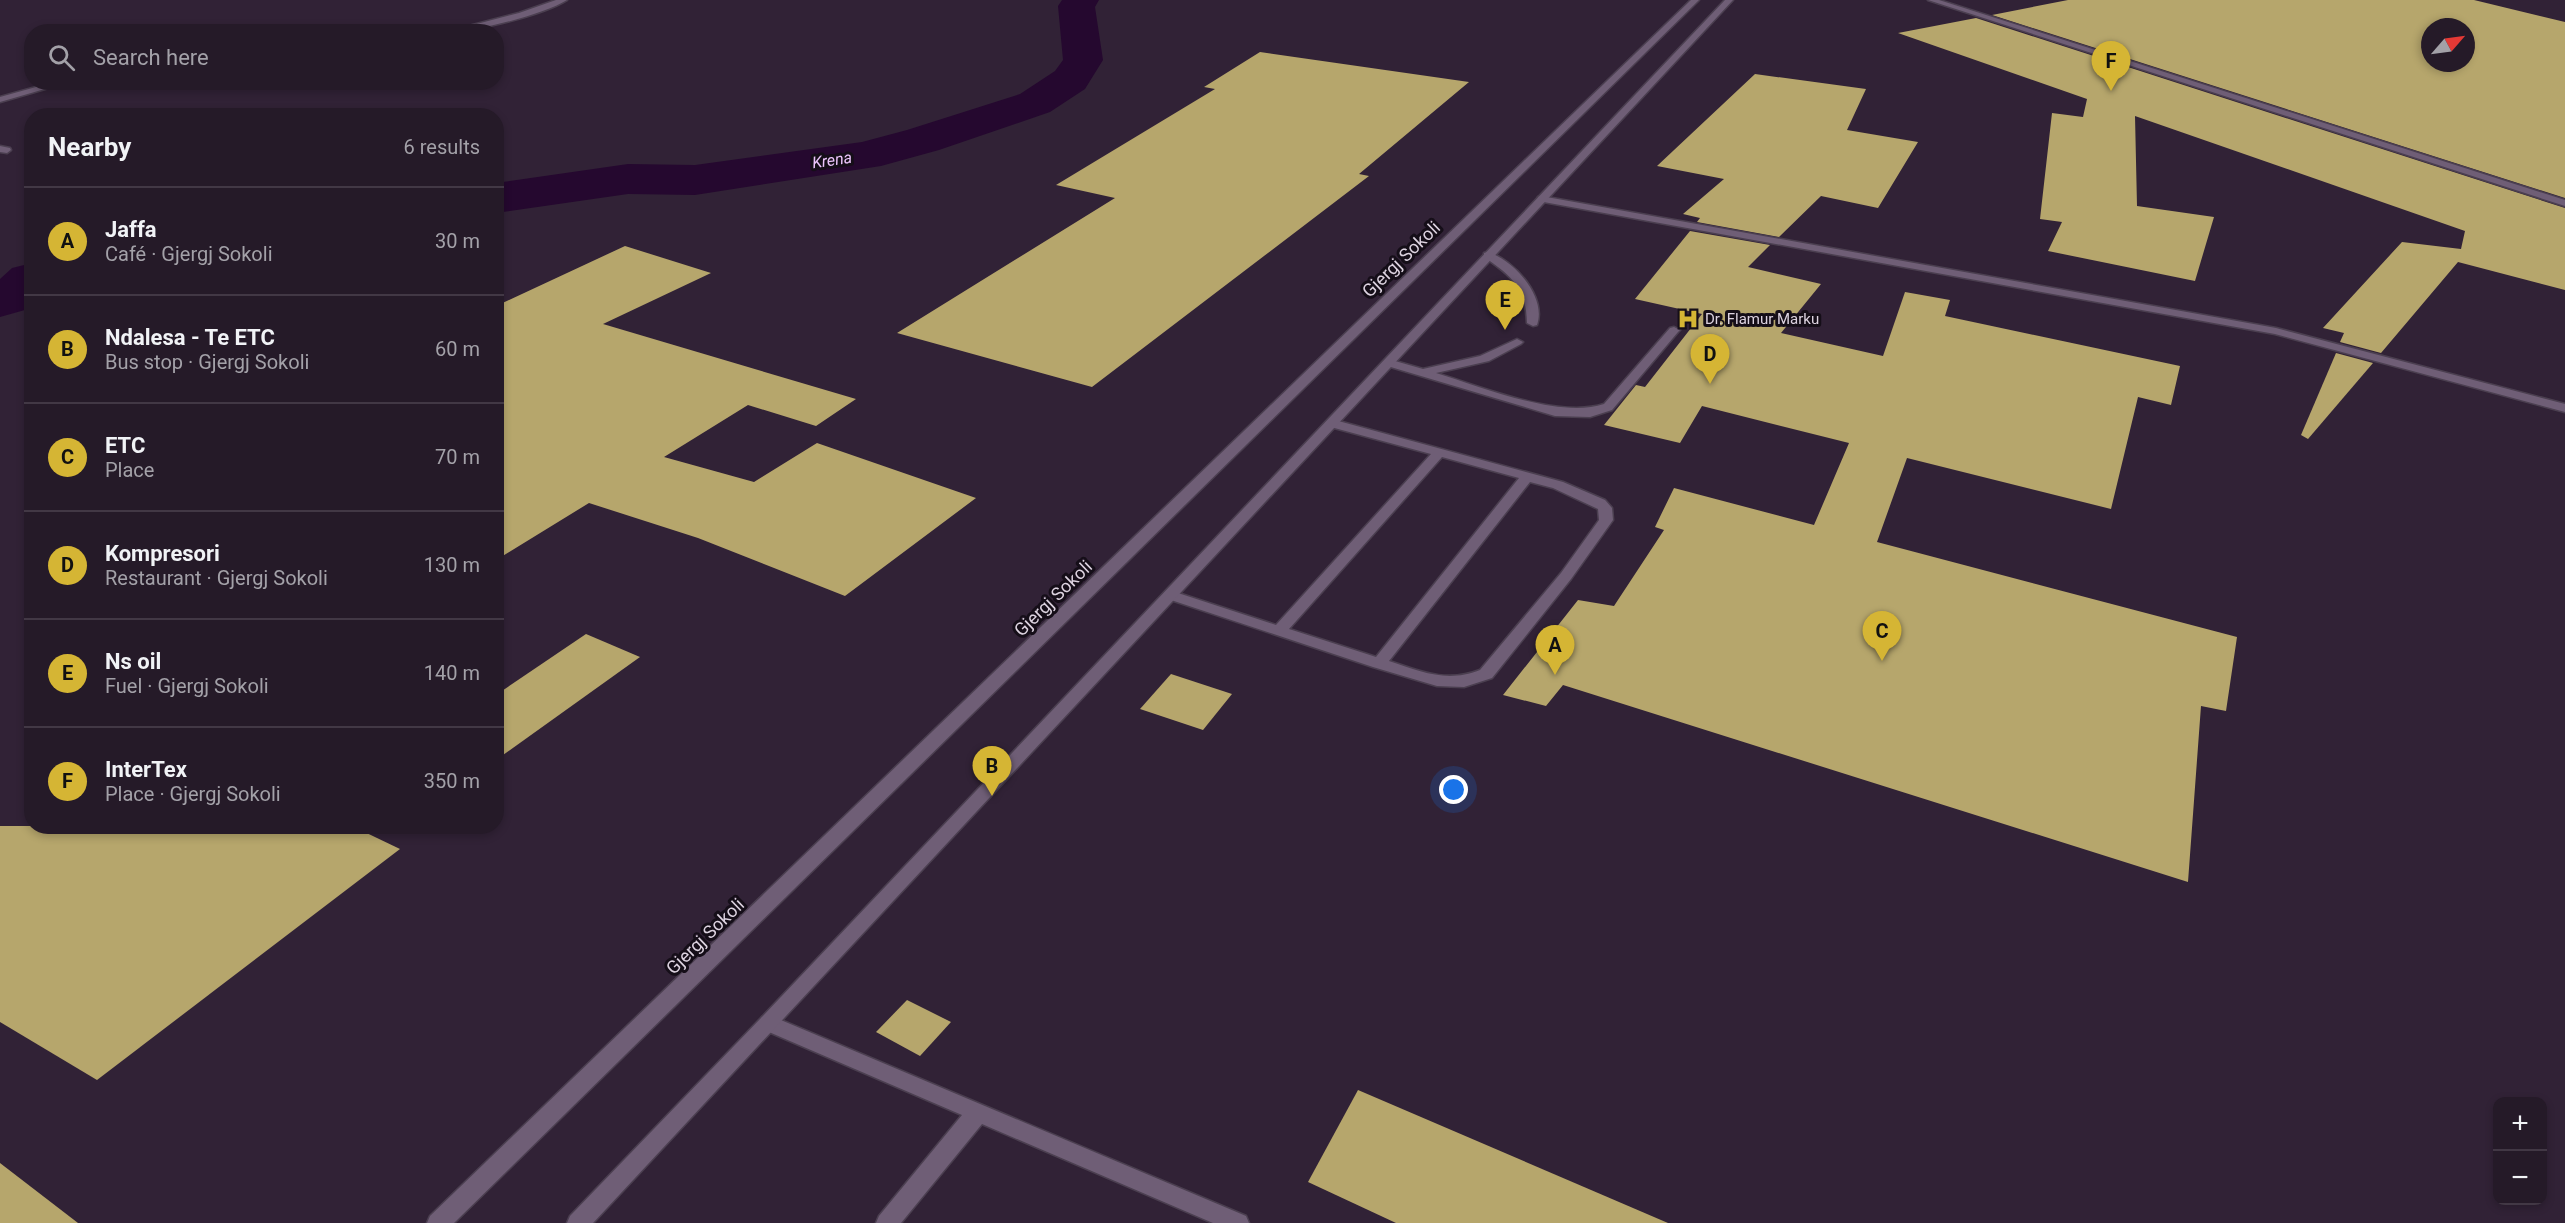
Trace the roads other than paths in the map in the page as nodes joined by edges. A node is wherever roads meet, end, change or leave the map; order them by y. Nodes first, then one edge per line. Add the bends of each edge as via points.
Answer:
1 (563, 0) edge
2 (1695, 0) edge
3 (1729, 0) edge
4 (1932, 0) edge
5 (482, 24) edge
6 (36, 90) edge
7 (0, 100) edge
8 (1541, 199) junction
9 (2565, 203) edge
10 (1488, 255) junction
11 (1533, 323) dead end
12 (1674, 330) dead end
13 (1517, 342) dead end
14 (1388, 363) junction
15 (1423, 373) junction
16 (2565, 408) edge
17 (1331, 423) junction
18 (1438, 453) junction
19 (1527, 477) junction
20 (1170, 595) junction
21 (1279, 631) junction
22 (1379, 663) junction
23 (769, 1023) junction
24 (979, 1111) junction
25 (438, 1223) edge
26 (578, 1223) edge
27 (887, 1223) edge
28 (1238, 1223) edge

1 - 5 main road
2 - 25 main road, Gjergj Sokoli
3 - 8 main road
4 - 9 main road
6 - 7 main road
8 - 10 main road
8 - 16 main road via 2276,331
10 - 11 main road via 1523,284 1530,297
10 - 14 main road
12 - 15 main road via 1608,407 1590,413 1555,412
13 - 15 main road via 1480,358
14 - 15 main road
14 - 17 main road
17 - 18 main road
17 - 20 main road
18 - 19 main road
18 - 21 main road
19 - 22 main road
19 - 22 main road via 1593,498 1605,508 1606,520 1566,576 1486,674 1464,682 1437,681
20 - 21 main road
20 - 23 main road
21 - 22 main road
23 - 24 main road
23 - 26 main road
24 - 27 main road
24 - 28 main road

